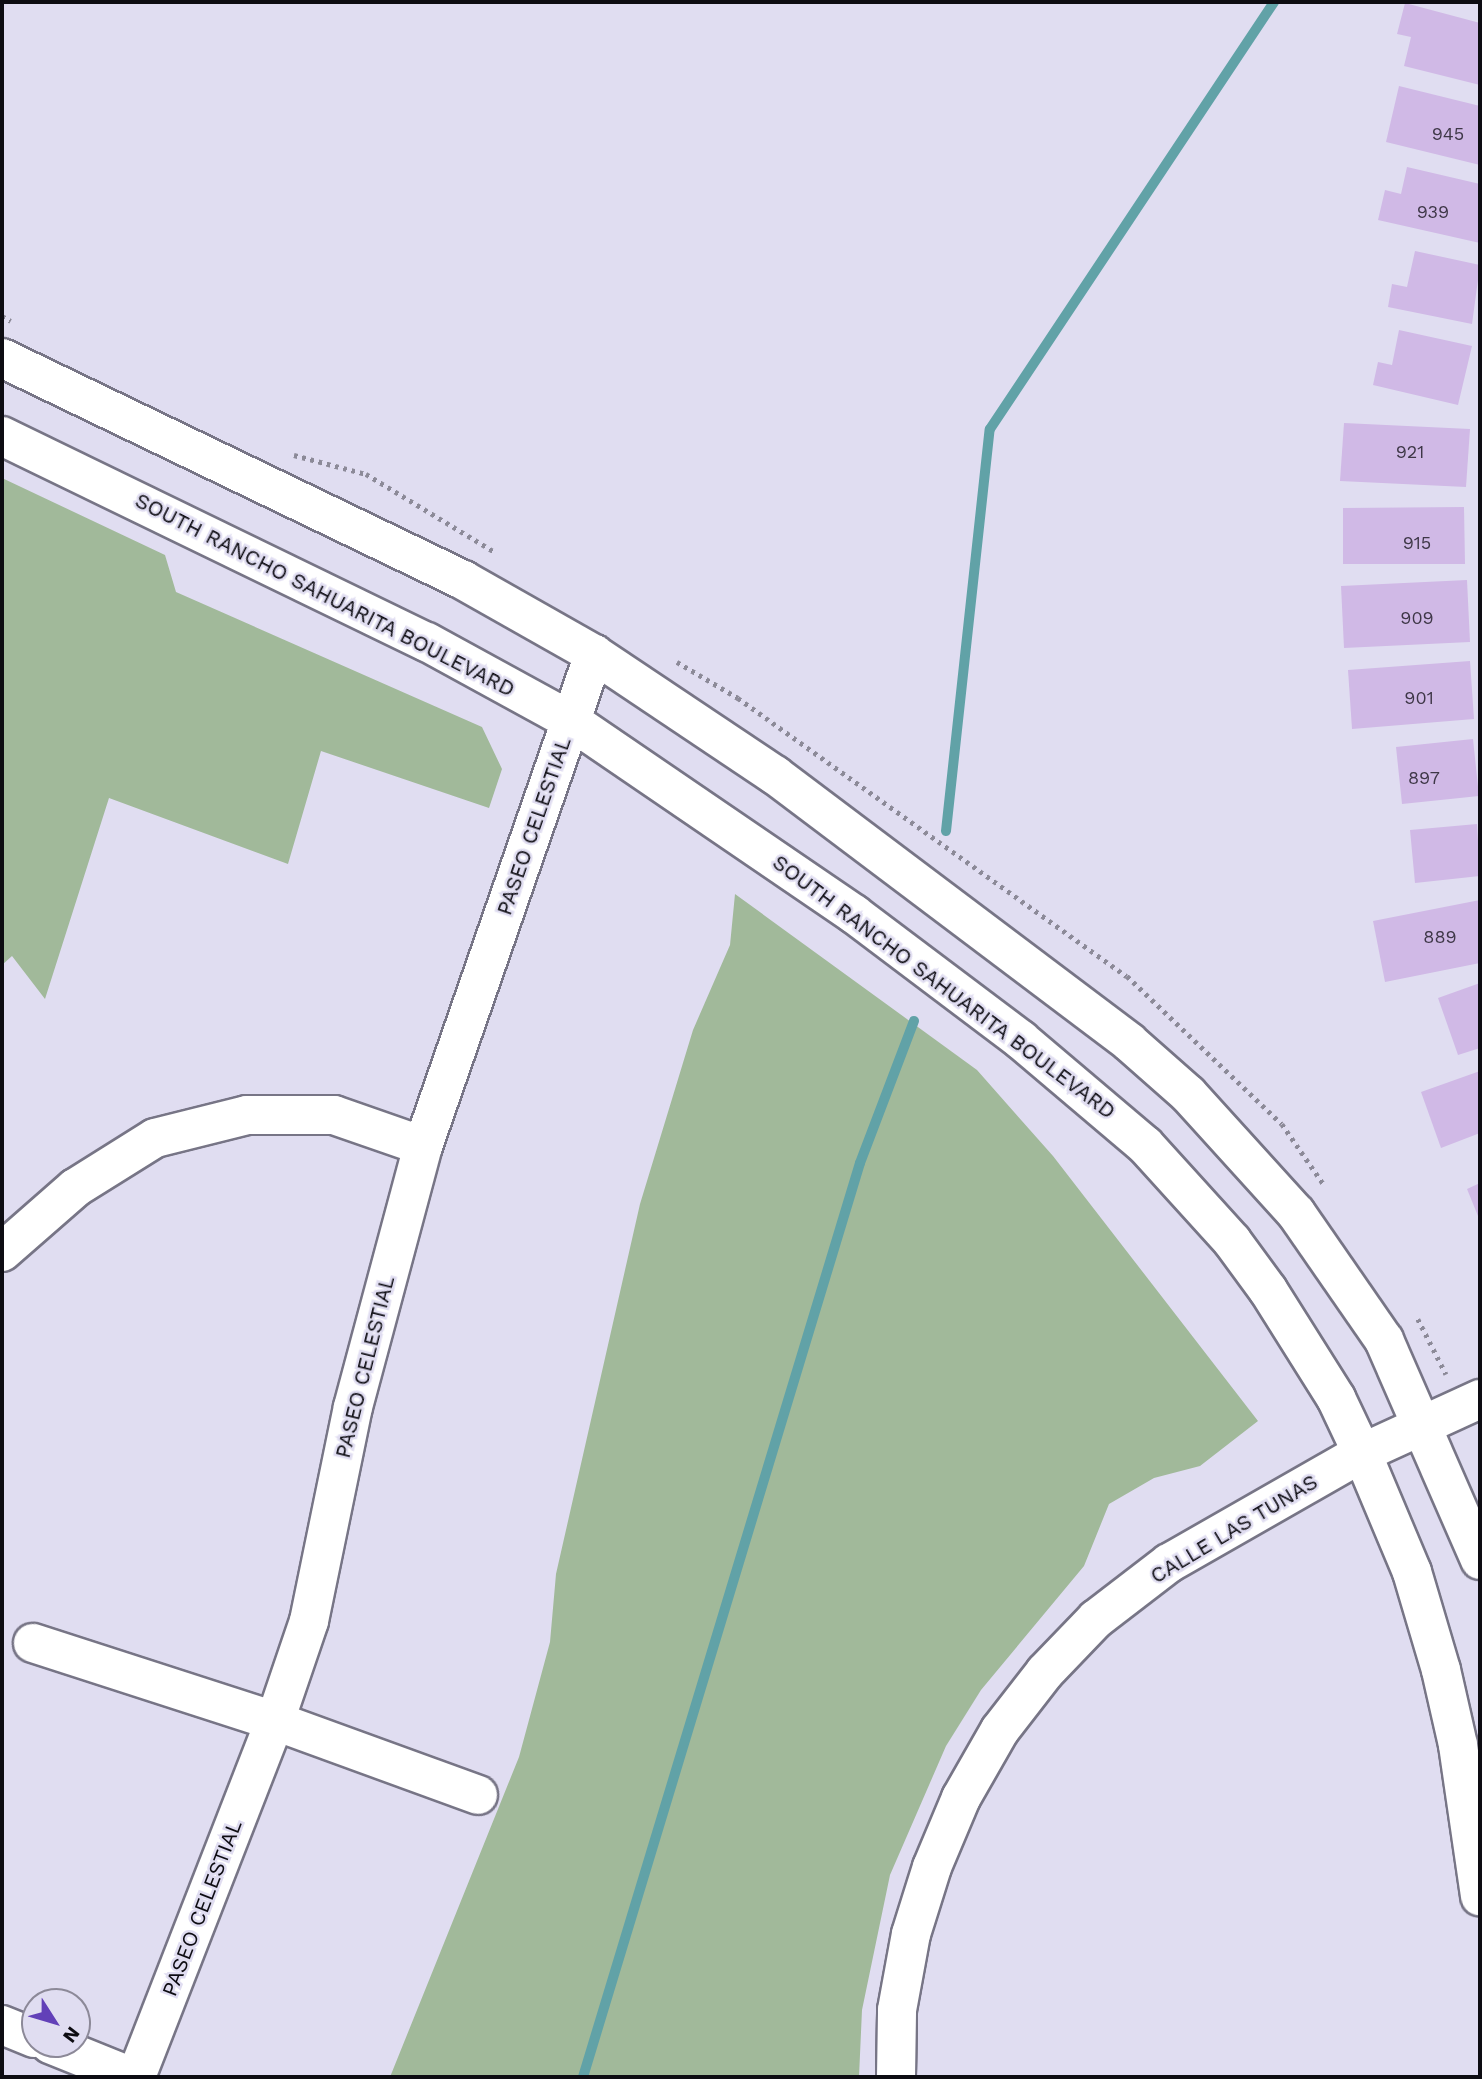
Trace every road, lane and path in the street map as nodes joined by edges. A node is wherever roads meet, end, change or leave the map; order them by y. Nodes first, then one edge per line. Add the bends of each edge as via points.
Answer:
1 (2, 358) edge
2 (2, 436) edge
3 (594, 654) junction
4 (571, 721) junction
5 (423, 1146) junction
6 (2, 1252) edge
7 (1480, 1399) edge
8 (1424, 1424) junction
9 (1362, 1453) junction
10 (1480, 1560) edge
11 (33, 1643) dead end
12 (275, 1721) junction
13 (478, 1795) dead end
14 (1480, 1896) edge
15 (2, 2025) edge
16 (21, 2032) edge
17 (86, 2058) edge
18 (134, 2077) edge
19 (896, 2077) edge

1 - 3 street via 463,580
2 - 4 street, SOUTH RANCHO SAHUARITA BOULEVARD via 427,642
3 - 4 street, PASEO CELESTIAL
3 - 8 street via 775,775 903,868 1129,1042 1188,1094 1296,1213 1384,1340
4 - 5 street, PASEO CELESTIAL
4 - 9 street, SOUTH RANCHO SAHUARITA BOULEVARD via 854,914 1021,1040 1128,1129 1190,1192 1268,1290 1336,1398
5 - 6 street via 334,1115 247,1115 155,1138 75,1188
5 - 12 street, PASEO CELESTIAL via 353,1406 309,1621
7 - 8 street, CALLE LAS TUNAS
8 - 9 street, CALLE LAS TUNAS
8 - 10 street
9 - 14 street, SOUTH RANCHO SAHUARITA BOULEVARD via 1412,1572 1441,1670 1458,1745
9 - 19 street, CALLE LAS TUNAS via 1169,1563 1096,1619 1045,1672 1000,1730 956,1810 911,1934 897,2010
11 - 12 street
12 - 13 street
12 - 18 street, PASEO CELESTIAL
15 - 16 street
17 - 18 street

